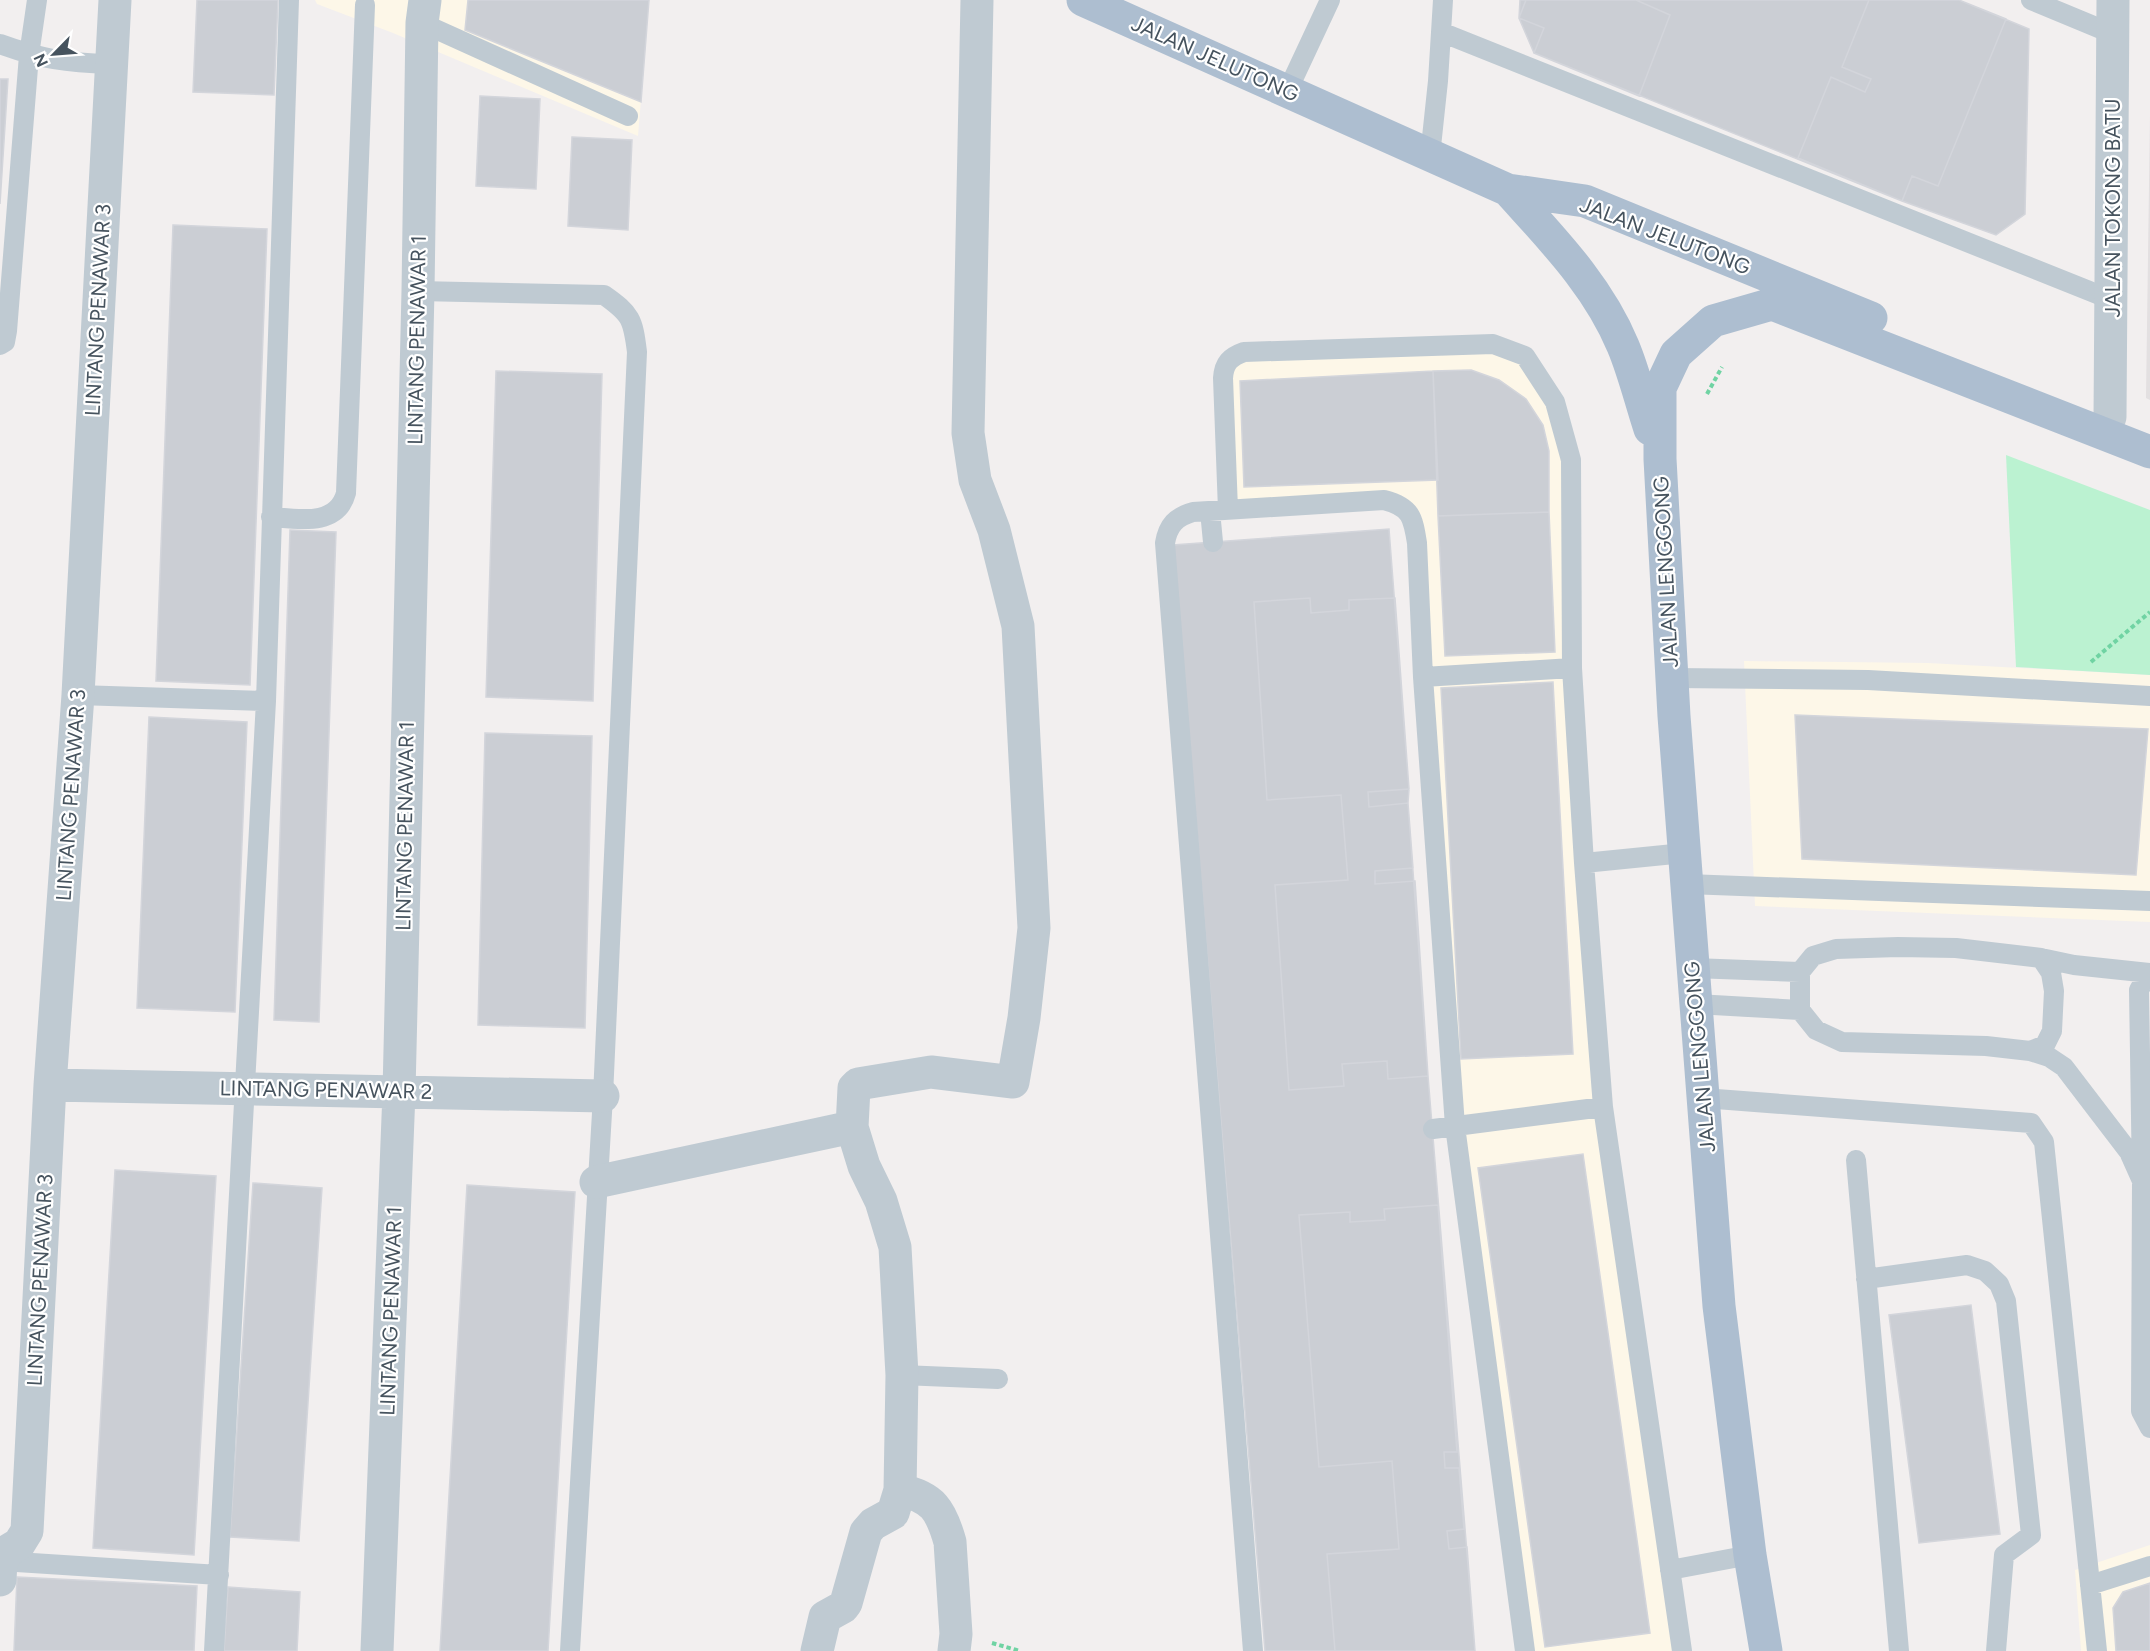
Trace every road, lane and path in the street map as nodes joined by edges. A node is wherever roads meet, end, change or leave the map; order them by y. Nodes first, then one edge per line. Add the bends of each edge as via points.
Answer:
1 (37, 0) edge
2 (115, 0) edge
3 (289, 0) edge
4 (977, 0) edge
5 (1330, 0) edge
6 (1443, 0) edge
7 (2031, 0) edge
8 (2114, 0) edge
9 (360, 2) edge
10 (1095, 3) edge
11 (424, 11) edge
12 (1442, 32) junction
13 (2114, 34) junction
14 (0, 44) edge
15 (30, 55) junction
16 (110, 64) junction
17 (1287, 92) junction
18 (628, 116) dead end
19 (1430, 156) junction
20 (1508, 190) junction
21 (418, 291) junction
22 (2112, 300) junction
23 (0, 345) edge
24 (1722, 367) dead end
25 (1707, 394) dead end
26 (2110, 417) junction
27 (2150, 432) edge
28 (2150, 452) edge
29 (1660, 459) junction
30 (1219, 510) junction
31 (271, 517) junction
32 (1212, 542) dead end
33 (2150, 612) edge
34 (2089, 663) dead end
35 (1572, 668) junction
36 (1423, 677) junction
37 (1672, 678) junction
38 (78, 695) junction
39 (2150, 696) edge
40 (266, 701) junction
41 (1584, 863) junction
42 (1686, 869) junction
43 (2150, 901) edge
44 (2041, 958) junction
45 (1693, 968) junction
46 (1800, 972) junction
47 (2150, 975) edge
48 (1696, 1004) junction
49 (1800, 1010) junction
50 (2030, 1051) junction
51 (50, 1085) junction
52 (243, 1089) junction
53 (399, 1092) junction
54 (603, 1096) junction
55 (1703, 1098) junction
56 (1603, 1107) junction
57 (1455, 1126) junction
58 (852, 1127) junction
59 (1433, 1129) dead end
60 (1856, 1160) dead end
61 (2142, 1181) junction
62 (596, 1182) junction
63 (1866, 1280) junction
64 (902, 1375) junction
65 (998, 1379) dead end
66 (2150, 1428) edge
67 (900, 1490) junction
68 (1750, 1555) junction
69 (2150, 1566) edge
70 (0, 1567) edge
71 (1670, 1570) junction
72 (219, 1575) junction
73 (2090, 1585) junction
74 (214, 1651) edge
75 (377, 1651) edge
76 (570, 1651) edge
77 (817, 1651) edge
78 (954, 1651) edge
79 (1253, 1651) edge
80 (1525, 1651) edge
81 (1682, 1651) edge
82 (1766, 1651) edge
83 (1899, 1651) edge
84 (1996, 1651) edge
85 (2097, 1651) edge

1 - 15 lane
2 - 16 street, LINTANG PENAWAR 3
3 - 31 lane
4 - 58 street via 968,433 975,480 994,530 1018,626 1034,928 1013,1082 931,1072 858,1084 854,1088
5 - 17 lane
6 - 12 lane
7 - 13 lane
8 - 13 street, JALAN TOKONG BATU
9 - 31 lane via 346,493 344,503 322,518
10 - 17 main road, JALAN JELUTONG
11 - 18 lane
11 - 21 street, LINTANG PENAWAR 1
12 - 19 lane
12 - 22 lane
13 - 22 street, JALAN TOKONG BATU
14 - 15 lane
15 - 16 lane via 66,63
15 - 23 lane via 7,331
16 - 38 street, LINTANG PENAWAR 3
17 - 19 main road, JALAN JELUTONG
19 - 20 main road, JALAN JELUTONG
20 - 26 main road, JALAN JELUTONG via 1586,201
20 - 29 main road, JALAN LENGGONG via 1571,259 1611,321 1624,346
21 - 53 street, LINTANG PENAWAR 1
21 - 54 lane via 604,295 622,308 634,327 636,364
22 - 26 street, JALAN TOKONG BATU
24 - 25 path
26 - 27 main road, JALAN JELUTONG
28 - 29 main road, JALAN LENGGONG via 1772,304 1713,321 1676,354 1660,388
29 - 37 main road, JALAN LENGGONG
30 - 32 lane
30 - 35 lane via 1224,367 1235,355 1493,344 1525,356 1555,402 1571,460
30 - 36 lane via 1384,500 1408,511 1417,543
30 - 79 lane via 1181,515 1167,532 1165,543
31 - 40 lane
33 - 34 path
35 - 36 lane
35 - 41 lane
36 - 57 lane
37 - 39 lane via 1868,680
37 - 42 main road, JALAN LENGGONG
38 - 40 lane
38 - 51 street, LINTANG PENAWAR 3
40 - 52 lane
41 - 42 lane
41 - 56 lane
42 - 43 lane
42 - 45 main road, JALAN LENGGONG
44 - 46 lane via 1956,948 1836,949 1813,956
44 - 47 lane
44 - 50 lane via 2051,973 2054,991 2052,1031 2045,1045
45 - 46 lane
45 - 48 main road, JALAN LENGGONG
46 - 49 lane
47 - 61 lane via 2139,990
48 - 49 lane
48 - 55 main road, JALAN LENGGONG
49 - 50 lane via 1816,1030 1842,1041
50 - 61 lane via 2049,1057 2064,1068 2129,1152
51 - 52 street, LINTANG PENAWAR 2
51 - 70 street, LINTANG PENAWAR 3 via 27,1531
52 - 53 street, LINTANG PENAWAR 2
52 - 72 lane
53 - 54 street, LINTANG PENAWAR 2
53 - 75 street, LINTANG PENAWAR 1
54 - 62 lane
55 - 68 main road, JALAN LENGGONG via 1719,1306
55 - 73 lane via 2031,1122 2044,1142
56 - 57 lane
56 - 71 lane
57 - 59 lane
57 - 80 lane
58 - 62 street
58 - 64 street via 895,1247
60 - 63 lane
61 - 66 lane via 2141,1411
62 - 76 lane
63 - 83 lane
63 - 84 lane via 1966,1265 1985,1271 1999,1284 2006,1301 2031,1535 2004,1555
64 - 65 lane
64 - 67 street
67 - 77 street via 893,1513 866,1532 846,1603 825,1617
67 - 78 street via 932,1503 947,1529
68 - 71 lane
68 - 82 main road, JALAN LENGGONG
69 - 73 lane
70 - 72 lane
71 - 81 lane
72 - 74 lane
73 - 85 lane

